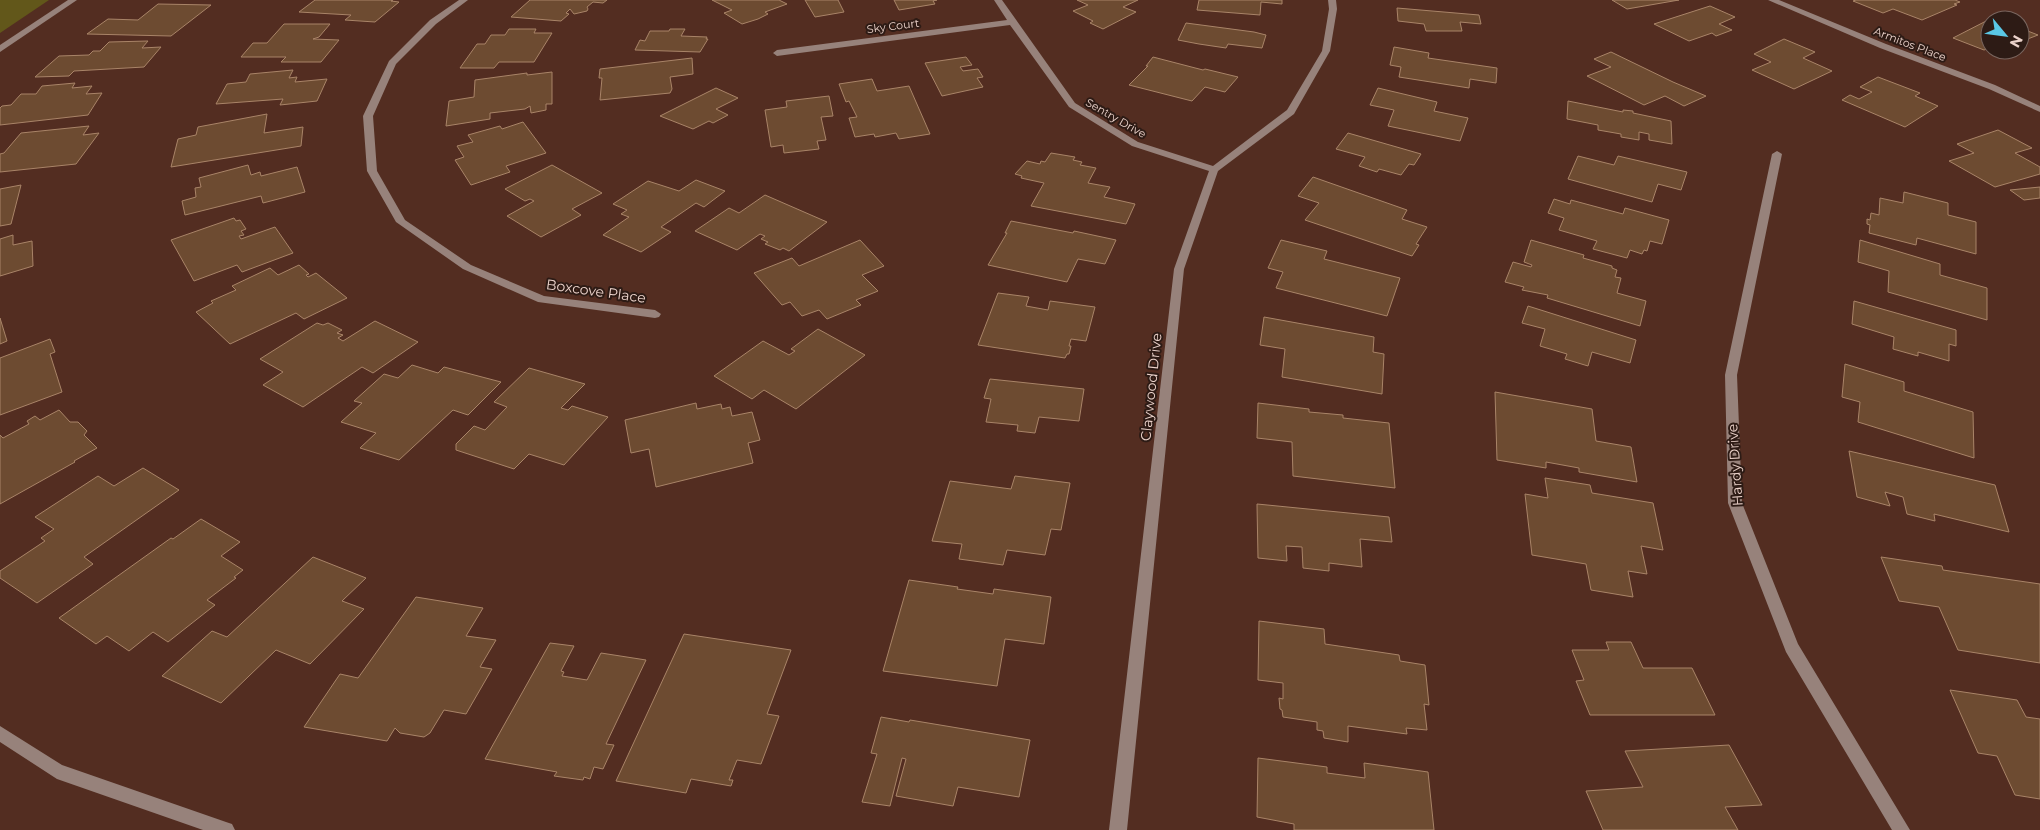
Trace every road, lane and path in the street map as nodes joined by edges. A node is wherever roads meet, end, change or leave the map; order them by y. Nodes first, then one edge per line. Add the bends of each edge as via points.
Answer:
1 (73, 0) edge
2 (464, 0) edge
3 (998, 0) edge
4 (1332, 0) edge
5 (1772, 0) edge
6 (1012, 22) junction
7 (0, 50) edge
8 (777, 53) dead end
9 (2040, 109) edge
10 (1777, 154) dead end
11 (1214, 170) junction
12 (655, 314) dead end
13 (0, 733) edge
14 (226, 830) edge
15 (1118, 830) edge
16 (1901, 830) edge

1 - 7 street
2 - 12 street, Boxcove Place via 433,22 392,63 368,116 372,171 402,222 467,267 542,299
3 - 6 street, Sentry Drive
4 - 11 street via 1326,51 1291,112
5 - 9 street, Armitos Place
6 - 8 street, Sky Court
6 - 11 street, Sentry Drive via 1072,105 1135,144
10 - 16 street, Hardy Drive via 1731,375 1735,503 1791,647
11 - 15 street, Claywood Drive via 1178,269
13 - 14 street via 57,771

